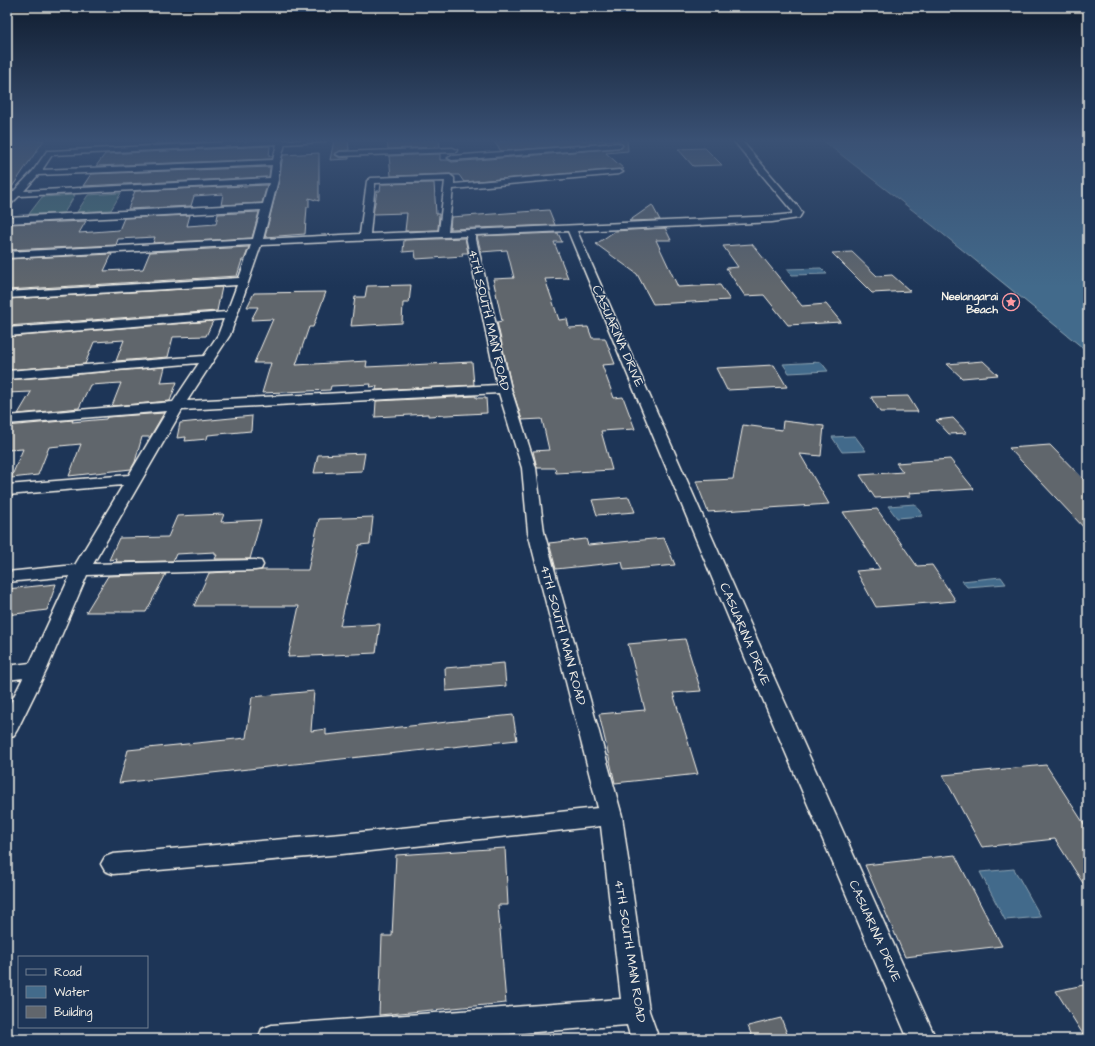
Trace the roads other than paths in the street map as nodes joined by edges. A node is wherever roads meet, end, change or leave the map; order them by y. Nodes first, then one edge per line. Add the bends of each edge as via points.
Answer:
1 (108, 189) edge
2 (272, 189) edge
3 (370, 189) edge
4 (448, 189) edge
5 (778, 189) edge
6 (11, 194) edge
7 (7, 204) edge
8 (267, 207) junction
9 (7, 220) edge
10 (571, 227) junction
11 (470, 233) junction
12 (443, 234) junction
13 (365, 237) junction
14 (257, 242) junction
15 (7, 256) edge
16 (242, 281) junction
17 (7, 295) edge
18 (231, 315) junction
19 (7, 332) edge
20 (208, 359) junction
21 (7, 374) edge
22 (504, 389) junction
23 (177, 406) junction
24 (7, 420) edge
25 (135, 479) junction
26 (7, 490) edge
27 (255, 565) dead end
28 (81, 570) junction
29 (7, 577) edge
30 (37, 669) junction
31 (7, 673) edge
32 (7, 730) edge
33 (611, 816) junction
34 (113, 864) dead end
35 (636, 1010) junction
36 (272, 1039) edge
37 (645, 1039) edge
38 (922, 1039) edge

1 - 6 street
2 - 8 street
3 - 13 street
4 - 12 street
5 - 10 street via 796,210 796,216
6 - 7 street
8 - 9 street
8 - 14 street
10 - 11 street
10 - 38 street, CASUARINA DRIVE
11 - 12 street
11 - 22 street, 4TH SOUTH MAIN ROAD
12 - 13 street
13 - 14 street
14 - 15 street
14 - 16 street
16 - 17 street
16 - 18 street
18 - 19 street
18 - 20 street via 224,335
20 - 21 street
20 - 23 street
22 - 23 street
22 - 33 street, 4TH SOUTH MAIN ROAD via 529,468 536,532
23 - 24 street
23 - 25 street
25 - 26 street
25 - 28 street
27 - 28 street
28 - 29 street
28 - 30 street
30 - 31 street
30 - 32 street
33 - 34 street via 342,844
33 - 35 street, 4TH SOUTH MAIN ROAD
35 - 36 street
35 - 37 street, 4TH SOUTH MAIN ROAD

